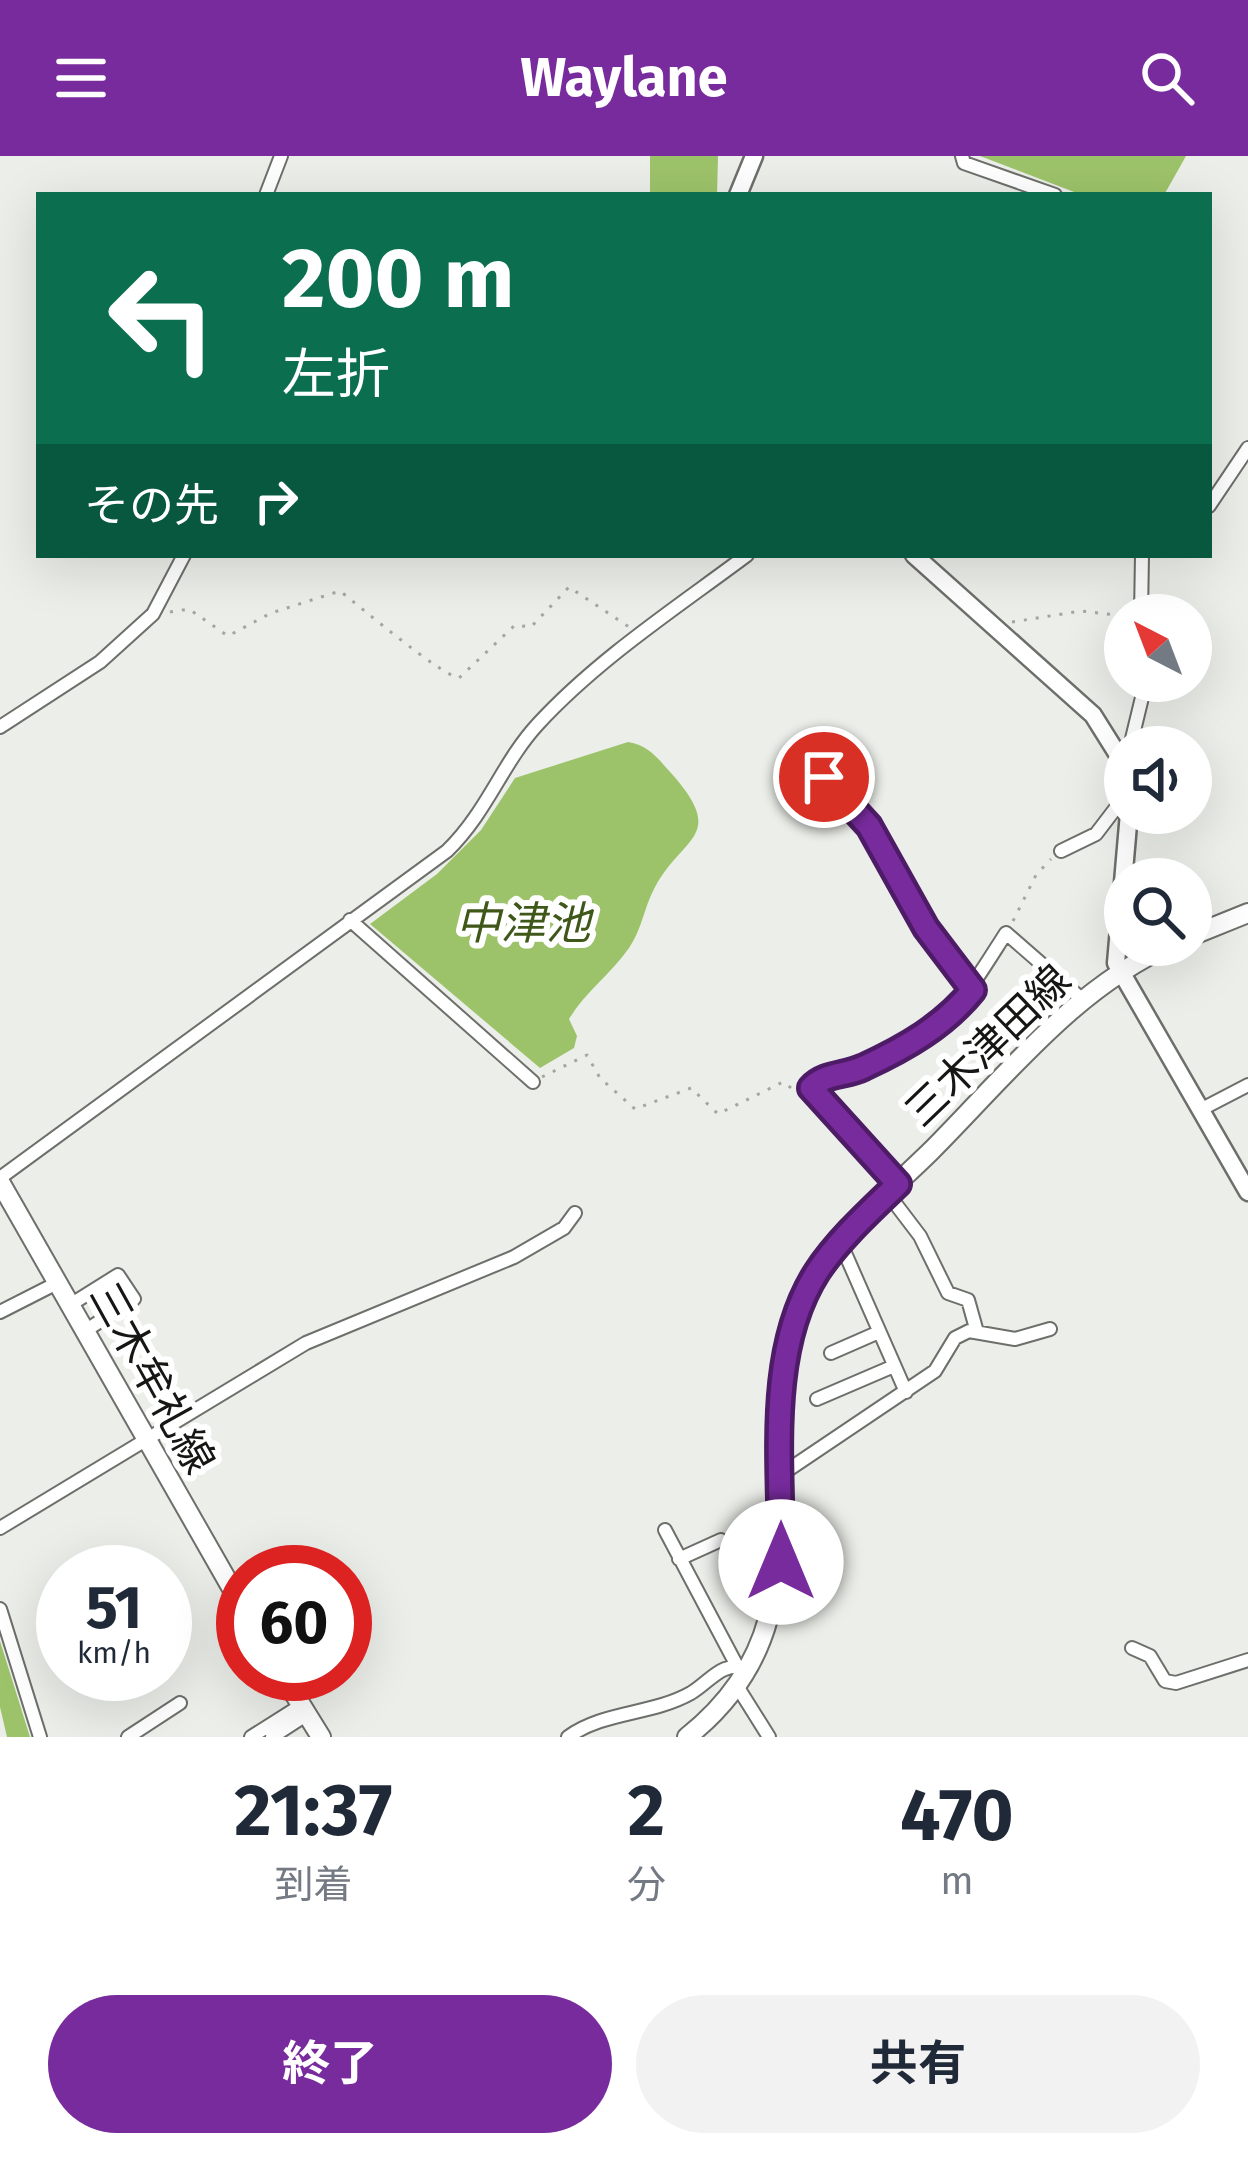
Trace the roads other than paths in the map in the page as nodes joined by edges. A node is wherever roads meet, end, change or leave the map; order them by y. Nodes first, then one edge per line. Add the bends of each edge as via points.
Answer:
1 (280, 156) edge
2 (754, 156) edge
3 (962, 156) edge
4 (267, 192) edge
5 (739, 192) edge
6 (1046, 192) edge
7 (1248, 448) edge
8 (1212, 502) edge
9 (182, 558) edge
10 (743, 558) edge
11 (917, 558) edge
12 (1142, 558) edge
13 (1141, 594) edge
14 (0, 727) edge
15 (1104, 732) edge
16 (801, 752) dead end
17 (1104, 824) edge
18 (1128, 834) edge
19 (1061, 851) road end
20 (1248, 913) edge
21 (350, 920) junction
22 (1212, 928) edge
23 (1135, 966) edge
24 (1120, 975) junction
25 (973, 990) junction
26 (1084, 1000) junction
27 (533, 1082) road end
28 (1248, 1085) edge
29 (1200, 1110) junction
30 (0, 1180) edge
31 (1247, 1188) edge
32 (893, 1189) junction
33 (575, 1213) dead end
34 (841, 1244) junction
35 (57, 1283) junction
36 (70, 1305) junction
37 (0, 1312) edge
38 (1050, 1329) dead end
39 (85, 1331) junction
40 (879, 1332) junction
41 (977, 1332) junction
42 (831, 1353) dead end
43 (894, 1366) junction
44 (905, 1392) junction
45 (817, 1399) dead end
46 (145, 1442) junction
47 (782, 1474) junction
48 (0, 1528) edge
49 (665, 1530) dead end
50 (722, 1540) dead end
51 (679, 1558) junction
52 (216, 1563) edge
53 (0, 1610) edge
54 (1132, 1648) dead end
55 (1248, 1660) edge
56 (740, 1673) junction
57 (298, 1701) edge
58 (180, 1703) dead end
59 (303, 1710) junction
60 (154, 1721) junction
61 (38, 1735) edge
62 (128, 1737) edge
63 (165, 1737) edge
64 (251, 1737) edge
65 (272, 1737) edge
66 (321, 1737) edge
67 (568, 1737) edge
68 (687, 1737) edge
69 (769, 1737) edge

1 - 4 street
2 - 5 street
3 - 6 street
7 - 8 street
9 - 14 street via 153,614 100,662
10 - 21 street via 542,719 461,838
11 - 15 street
12 - 13 street
16 - 25 street via 869,826 926,928
17 - 19 street
18 - 24 street via 1114,952
20 - 22 main road
21 - 27 street
21 - 30 street
23 - 24 main road, 三木津田線
24 - 26 main road, 三木津田線
24 - 29 street
25 - 26 street via 1006,933
25 - 32 street via 945,1022 811,1088
26 - 32 main road, 三木津田線
28 - 29 street
29 - 31 street
30 - 35 main road, 三木牟礼線
32 - 34 main road, 三木津田線
32 - 41 street via 948,1293 968,1300
33 - 46 street via 565,1228 514,1257 306,1343
34 - 40 street
34 - 47 main road, 三木津田線 via 817,1272 787,1351
35 - 36 main road, 三木牟礼線
35 - 37 street
36 - 39 main road, 三木牟礼線
36 - 39 street via 118,1275 134,1299
38 - 41 street via 1015,1339
39 - 46 main road, 三木牟礼線
40 - 42 street
40 - 43 street
41 - 44 street via 955,1338 935,1371
43 - 44 street
43 - 45 street
44 - 47 street
46 - 48 street
46 - 52 main road, 三木牟礼線
47 - 56 main road, 三木津田線 via 774,1607
49 - 51 street
50 - 51 street
51 - 56 street
53 - 61 street
54 - 55 street via 1176,1683
56 - 67 street via 656,1708 588,1723
56 - 68 main road, 三木津田線
56 - 69 street
57 - 59 main road
58 - 60 street
59 - 64 street
59 - 65 street
59 - 66 main road
60 - 62 street
60 - 63 street

